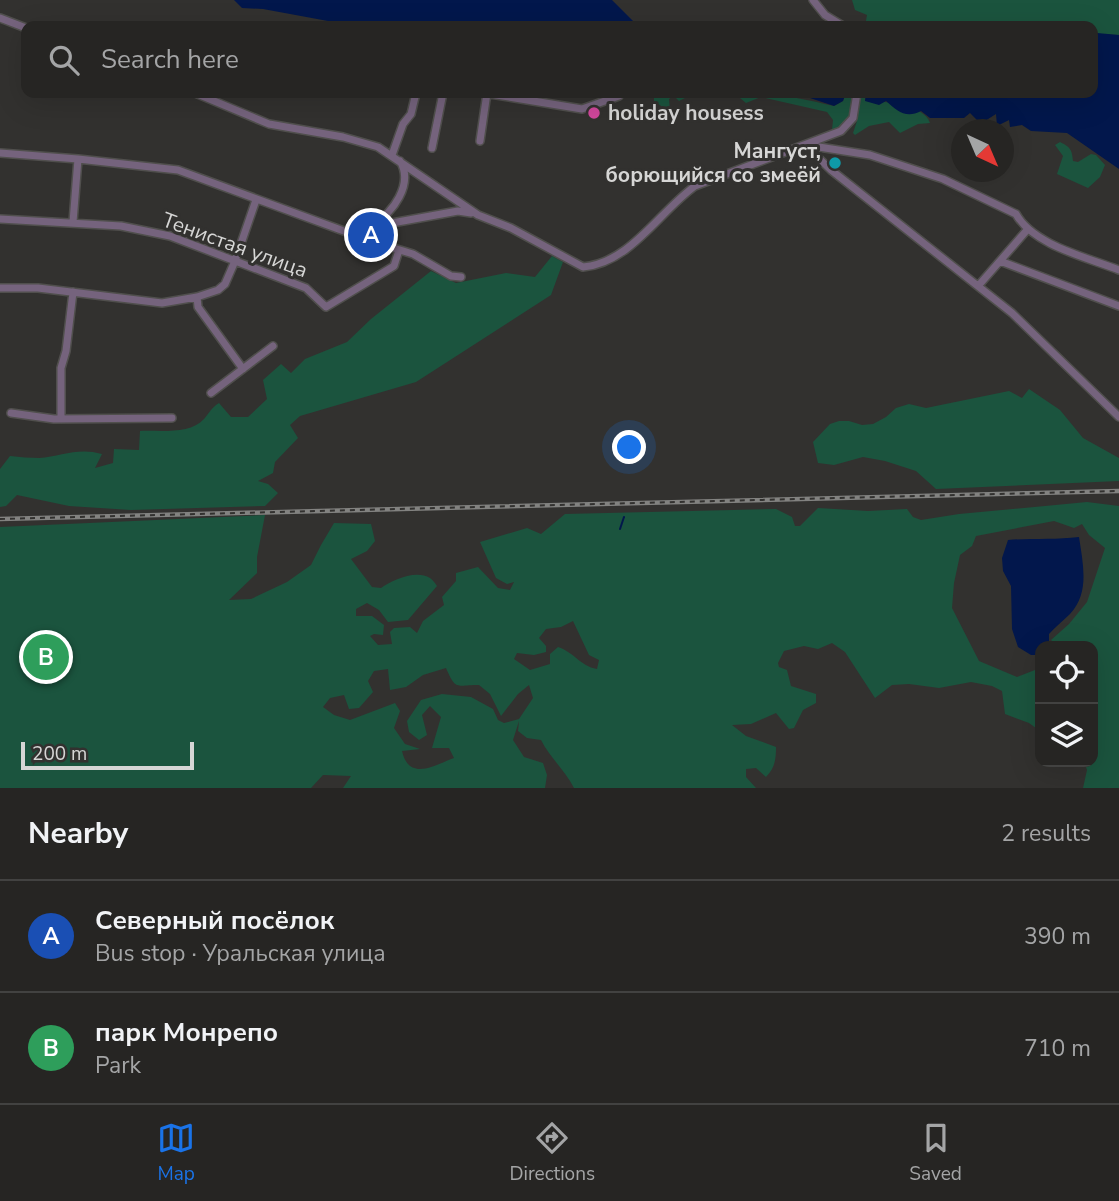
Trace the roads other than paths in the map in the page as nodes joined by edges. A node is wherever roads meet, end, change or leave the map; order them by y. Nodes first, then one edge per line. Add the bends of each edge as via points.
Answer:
1 (813, 0) edge
2 (0, 18) edge
3 (835, 21) edge
4 (21, 26) edge
5 (207, 98) edge
6 (415, 98) edge
7 (442, 98) edge
8 (484, 98) edge
9 (515, 98) edge
10 (613, 98) edge
11 (857, 98) edge
12 (480, 141) dead end
13 (805, 145) junction
14 (432, 148) dead end
15 (0, 153) edge
16 (392, 155) junction
17 (78, 159) junction
18 (399, 161) junction
19 (256, 200) junction
20 (478, 215) junction
21 (0, 219) edge
22 (73, 222) junction
23 (365, 228) junction
24 (344, 230) junction
25 (1027, 230) junction
26 (399, 250) junction
27 (235, 261) junction
28 (1000, 261) junction
29 (1119, 270) edge
30 (461, 277) dead end
31 (979, 285) junction
32 (0, 288) edge
33 (73, 292) junction
34 (197, 296) junction
35 (1119, 306) edge
36 (273, 346) dead end
37 (243, 369) junction
38 (211, 393) dead end
39 (11, 413) dead end
40 (1119, 417) edge
41 (61, 418) junction
42 (172, 418) dead end

1 - 3 street
2 - 4 street
5 - 16 street via 269,124 343,137
6 - 16 street
7 - 14 street
8 - 12 street
9 - 10 street via 582,109
11 - 13 street via 855,114 847,127
13 - 20 street via 695,186 623,251 603,263 583,267
13 - 25 street via 870,155 943,179 1016,214
13 - 31 street
15 - 17 street
16 - 18 street
17 - 19 street via 178,170
17 - 22 street
18 - 20 street
18 - 23 street via 404,176 397,200 383,218
19 - 24 street
19 - 27 street
20 - 23 street via 458,211
21 - 22 street, Тенистая улица
22 - 27 street, Тенистая улица via 170,236
23 - 24 street
24 - 26 street
25 - 28 street
25 - 29 street
26 - 27 street, Тенистая улица via 394,266 326,307 306,288
26 - 30 street
27 - 34 street via 225,284
28 - 31 street
28 - 35 street
31 - 40 street
32 - 33 street
33 - 34 street via 162,303
33 - 41 street via 61,368
34 - 37 street via 198,307
36 - 37 street
37 - 38 street
39 - 41 street
41 - 42 street

